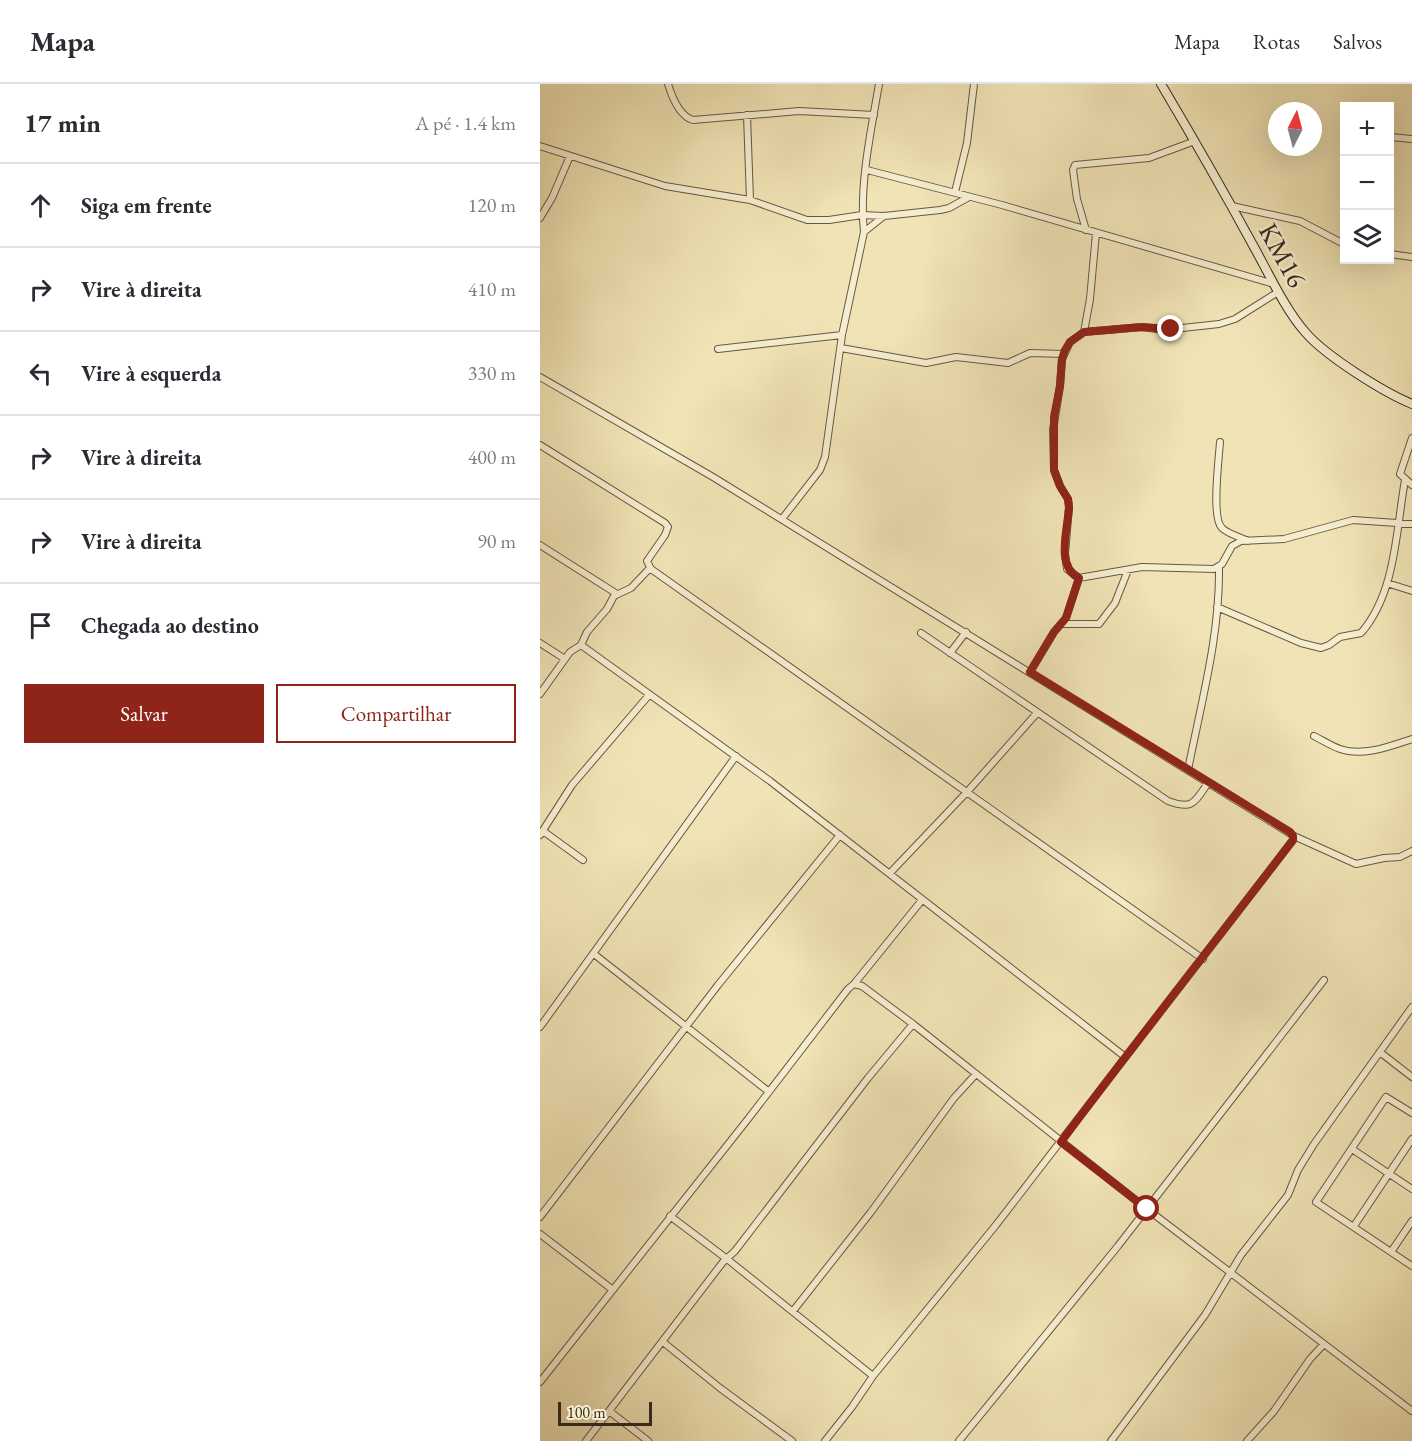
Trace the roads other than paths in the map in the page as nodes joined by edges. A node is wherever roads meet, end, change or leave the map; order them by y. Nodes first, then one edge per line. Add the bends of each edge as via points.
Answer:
1 (668, 84) edge
2 (879, 84) edge
3 (974, 84) edge
4 (1161, 84) edge
5 (747, 115) junction
6 (874, 116) junction
7 (1394, 137) edge
8 (1412, 139) edge
9 (1195, 141) junction
10 (540, 146) edge
11 (570, 156) junction
12 (867, 170) junction
13 (955, 192) junction
14 (969, 197) junction
15 (750, 200) junction
16 (1232, 206) junction
17 (862, 215) junction
18 (884, 216) junction
19 (540, 218) edge
20 (1086, 230) junction
21 (864, 232) junction
22 (1096, 233) junction
23 (1340, 242) edge
24 (1394, 255) edge
25 (1412, 257) edge
26 (1277, 288) junction
27 (1084, 332) junction
28 (842, 335) junction
29 (841, 348) junction
30 (718, 349) dead end
31 (1064, 354) junction
32 (540, 377) edge
33 (1412, 404) edge
34 (1412, 438) edge
35 (1220, 442) dead end
36 (540, 445) edge
37 (1404, 480) junction
38 (1412, 485) edge
39 (782, 519) junction
40 (1398, 522) junction
41 (1412, 524) edge
42 (1249, 541) junction
43 (540, 545) edge
44 (1219, 567) junction
45 (650, 568) junction
46 (1128, 570) junction
47 (1079, 578) junction
48 (1387, 583) junction
49 (1412, 591) edge
50 (617, 594) junction
51 (1217, 607) junction
52 (1061, 624) junction
53 (921, 633) dead end
54 (966, 633) junction
55 (540, 643) edge
56 (581, 645) junction
57 (950, 653) junction
58 (565, 660) junction
59 (1030, 672) junction
60 (540, 694) edge
61 (649, 695) junction
62 (1037, 713) junction
63 (1314, 736) dead end
64 (1412, 739) edge
65 (736, 756) junction
66 (1188, 770) junction
67 (1208, 783) junction
68 (967, 792) junction
69 (541, 833) edge
70 (840, 835) junction
71 (1293, 836) junction
72 (1412, 851) edge
73 (583, 860) dead end
74 (890, 873) junction
75 (922, 900) junction
76 (594, 954) junction
77 (1203, 959) junction
78 (1324, 980) dead end
79 (854, 984) junction
80 (1412, 1007) edge
81 (913, 1024) junction
82 (686, 1026) junction
83 (540, 1027) edge
84 (1381, 1053) junction
85 (1124, 1056) junction
86 (976, 1074) junction
87 (1412, 1077) edge
88 (768, 1091) junction
89 (1412, 1113) edge
90 (1412, 1139) edge
91 (1061, 1142) junction
92 (1352, 1149) junction
93 (1389, 1173) junction
94 (1412, 1189) edge
95 (1147, 1209) junction
96 (670, 1216) junction
97 (540, 1217) edge
98 (1412, 1221) edge
99 (1354, 1226) junction
100 (540, 1234) edge
101 (1391, 1252) junction
102 (728, 1259) junction
103 (1412, 1266) edge
104 (1231, 1272) junction
105 (613, 1290) junction
106 (794, 1311) junction
107 (663, 1342) junction
108 (1324, 1344) junction
109 (873, 1376) junction
110 (540, 1382) edge
111 (609, 1411) junction
112 (1412, 1411) edge
113 (828, 1438) edge
114 (586, 1441) edge
115 (648, 1441) edge
116 (792, 1441) edge
117 (837, 1441) edge
118 (959, 1441) edge
119 (1111, 1441) edge
120 (1247, 1441) edge

1 - 5 street via 680,110 690,120
2 - 6 street
3 - 13 street via 967,143
4 - 9 street, KM16
5 - 6 street via 816,111
5 - 15 street
6 - 12 street
7 - 8 street
9 - 16 street, KM16
9 - 20 street via 1149,158 1076,165 1073,170 1077,199
10 - 11 street
11 - 15 street via 665,186
11 - 19 street
12 - 13 street
12 - 17 street
13 - 14 street
14 - 18 street via 945,209
14 - 20 street
15 - 17 street via 807,220
16 - 23 street via 1300,221
16 - 26 street, KM16
17 - 18 street
17 - 21 street
18 - 21 street
20 - 22 street
21 - 28 street
22 - 26 street
22 - 27 street
24 - 25 street
26 - 27 street via 1235,320 1219,324
26 - 33 street, KM16 via 1315,343
27 - 31 street via 1070,342
28 - 29 street
28 - 30 street
29 - 31 street via 926,363 956,357 1008,363 1030,353
29 - 39 street via 823,464
31 - 47 street via 1054,417 1054,470 1068,499 1066,562 1071,573
32 - 39 street
34 - 37 street via 1400,474
35 - 42 street via 1216,508 1219,522 1223,529
36 - 45 street via 665,523 668,530 647,561
37 - 38 street
37 - 40 street
39 - 54 street
40 - 41 street
40 - 42 street via 1353,520 1284,539
40 - 48 street
42 - 44 street via 1232,546
43 - 50 street
44 - 46 street
44 - 51 street
45 - 50 street via 631,588
45 - 68 street
46 - 47 street
46 - 52 street via 1115,603 1099,624
47 - 52 street via 1069,612
48 - 49 street
48 - 51 street via 1380,603 1361,633 1340,637 1321,648
50 - 56 street
51 - 66 street
52 - 59 street
53 - 57 street
54 - 57 street
54 - 59 street
55 - 58 street
56 - 58 street
56 - 61 street
57 - 62 street
58 - 60 street
59 - 66 street
61 - 65 street
61 - 69 street via 572,784
62 - 67 street via 1168,801 1191,805
62 - 68 street
63 - 64 street via 1352,751 1388,747
65 - 70 street
65 - 76 street
66 - 67 street
67 - 71 street
68 - 74 street
68 - 77 street
69 - 73 street
70 - 74 street
70 - 82 street
71 - 72 street via 1356,864 1400,857
71 - 77 street
74 - 75 street
75 - 79 street
75 - 85 street
76 - 82 street
76 - 83 street
77 - 85 street
78 - 95 street
79 - 81 street
79 - 88 street
80 - 84 street
81 - 86 street
81 - 102 street
82 - 88 street
82 - 97 street
84 - 87 street
84 - 104 street via 1298,1170 1288,1195
85 - 91 street
86 - 91 street
86 - 106 street
88 - 96 street
89 - 92 street via 1386,1097
90 - 93 street
91 - 95 street
91 - 109 street
92 - 93 street
92 - 99 street via 1316,1202
93 - 94 street
93 - 99 street
95 - 104 street
95 - 118 street
96 - 102 street
96 - 105 street
98 - 101 street
99 - 101 street
100 - 105 street
101 - 103 street
102 - 106 street
102 - 107 street
104 - 108 street
104 - 119 street via 1205,1315
105 - 110 street
106 - 109 street
107 - 111 street
107 - 116 street
108 - 112 street
108 - 120 street
109 - 113 street
111 - 114 street
111 - 115 street
113 - 117 street

